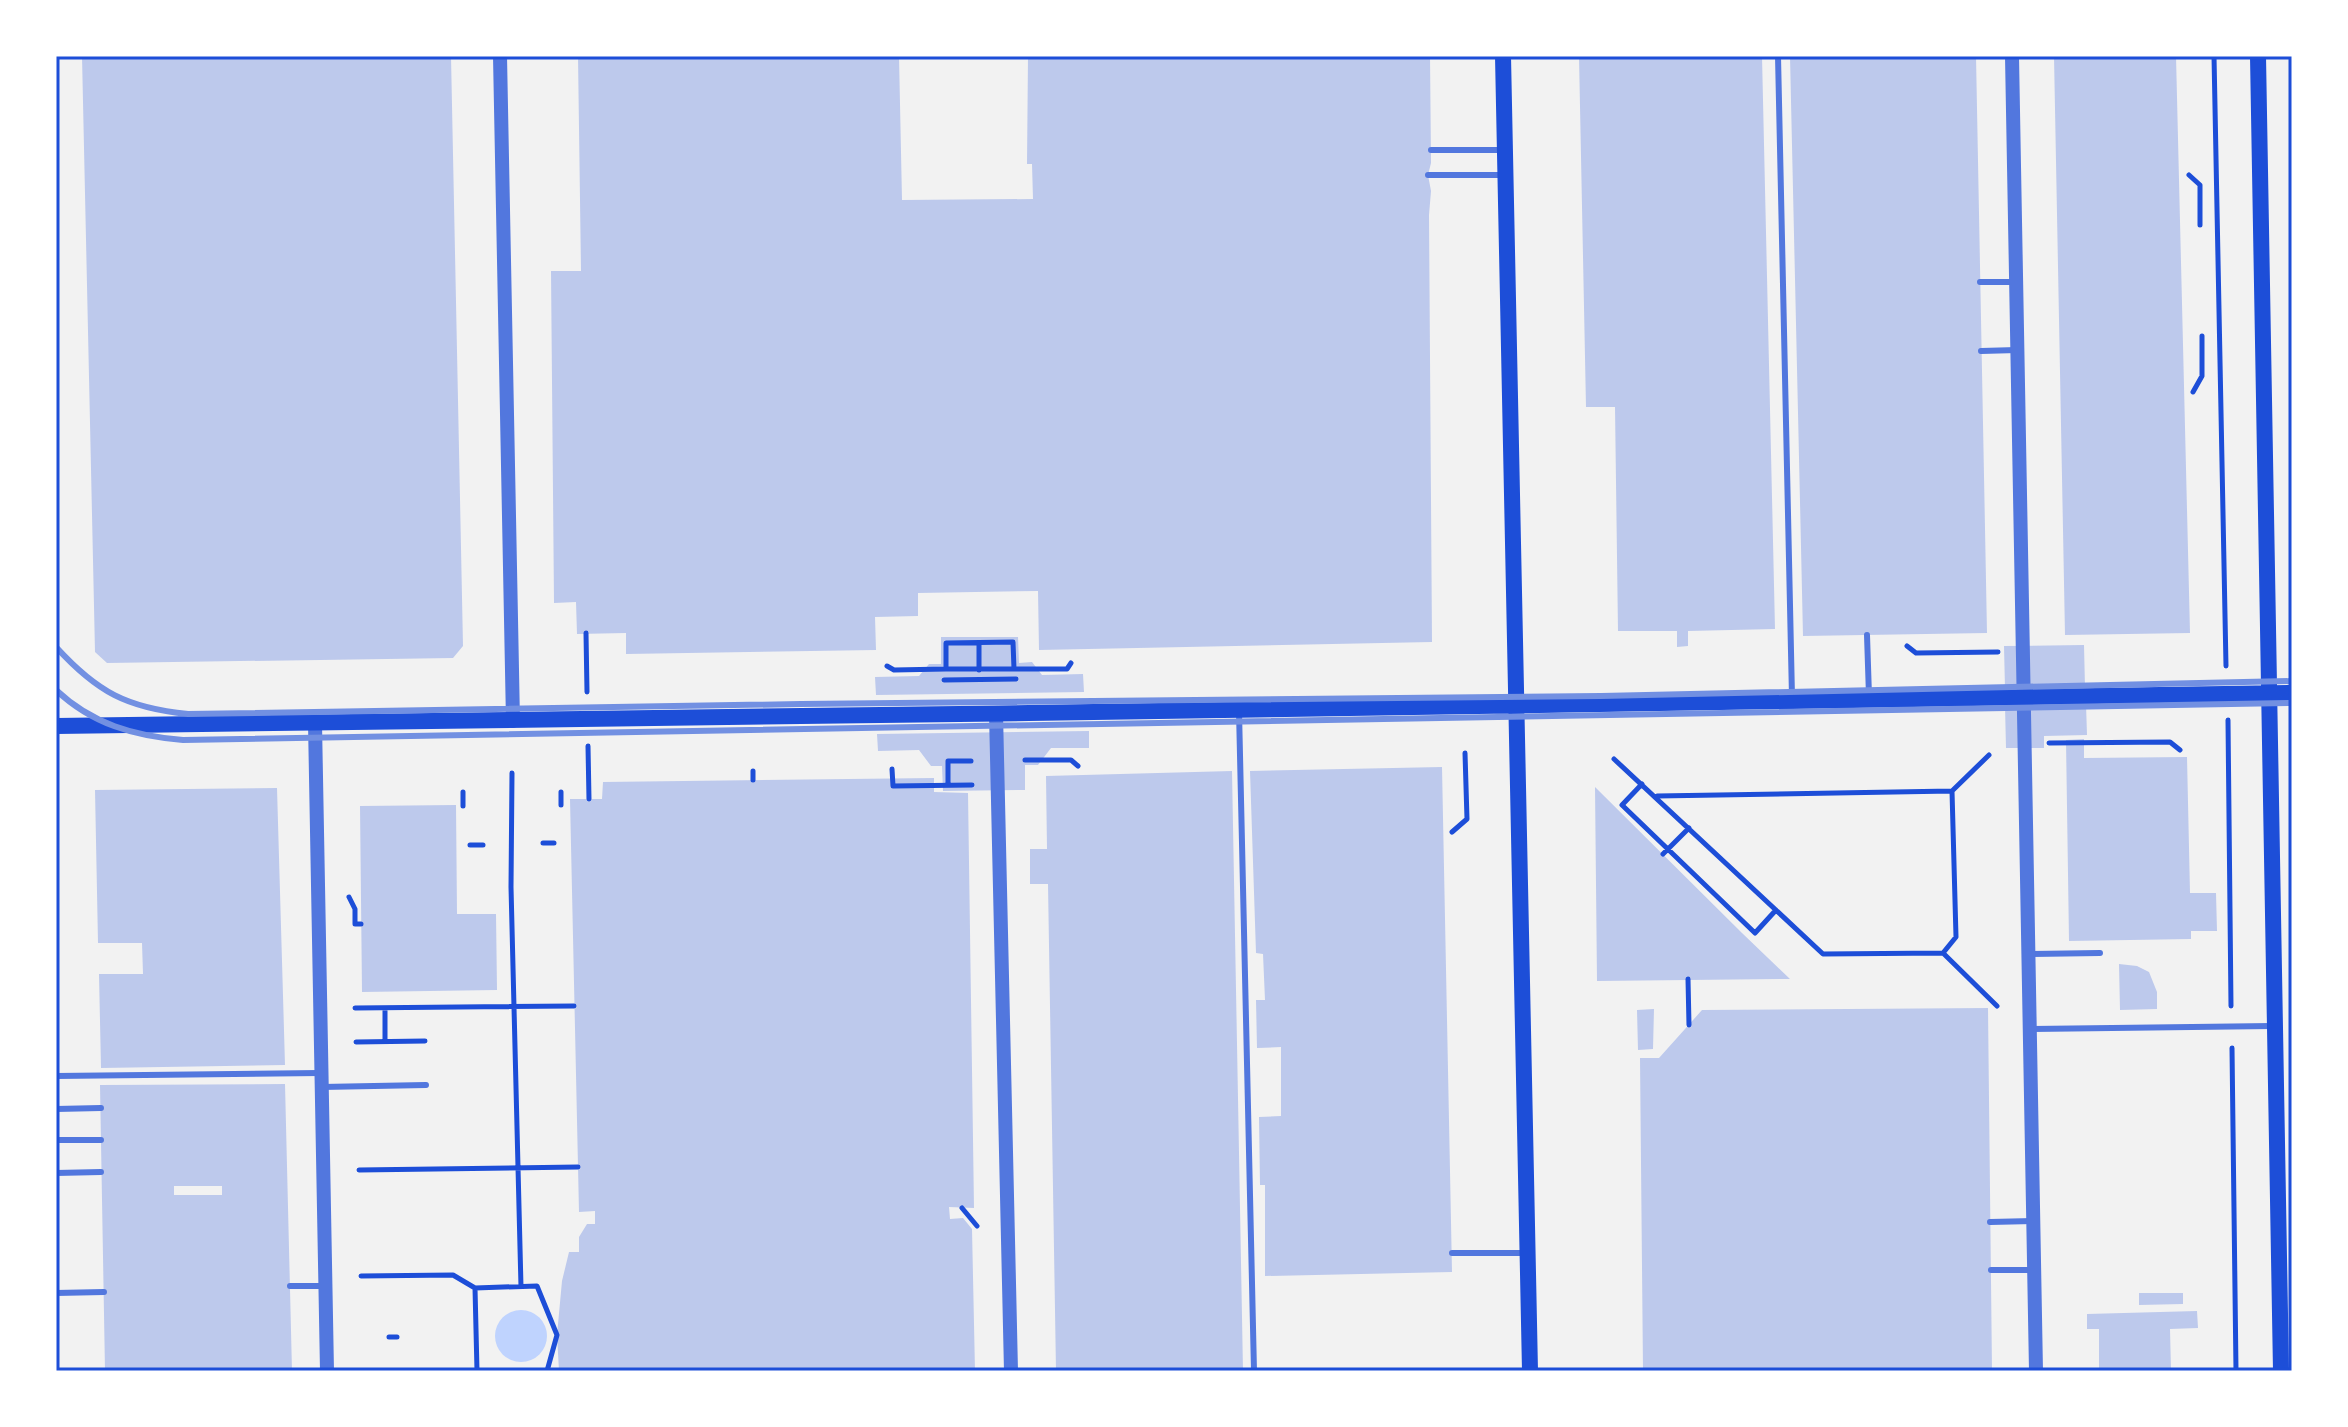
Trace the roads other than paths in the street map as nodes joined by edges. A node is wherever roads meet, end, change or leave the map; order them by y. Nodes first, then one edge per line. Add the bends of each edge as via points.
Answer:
1 (500, 56) edge
2 (1503, 56) edge
3 (1778, 56) edge
4 (2012, 56) edge
5 (2258, 56) edge
6 (1431, 150) dead end
7 (1505, 150) junction
8 (1428, 175) dead end
9 (1506, 175) junction
10 (1980, 282) dead end
11 (2016, 282) junction
12 (2017, 350) junction
13 (1981, 351) dead end
14 (1867, 635) dead end
15 (2269, 693) junction
16 (2292, 693) edge
17 (2024, 697) junction
18 (1869, 700) junction
19 (1793, 701) junction
20 (1517, 705) junction
21 (1239, 710) junction
22 (996, 713) junction
23 (513, 721) junction
24 (315, 723) junction
25 (56, 726) edge
26 (2100, 953) dead end
27 (2028, 954) junction
28 (2276, 1026) junction
29 (2030, 1029) junction
30 (56, 1076) edge
31 (320, 1080) junction
32 (426, 1085) dead end
33 (101, 1108) dead end
34 (56, 1109) edge
35 (56, 1140) edge
36 (101, 1140) dead end
37 (101, 1172) dead end
38 (56, 1173) edge
39 (2033, 1221) junction
40 (1990, 1222) dead end
41 (1452, 1253) dead end
42 (1528, 1253) junction
43 (1991, 1270) dead end
44 (2034, 1270) junction
45 (290, 1286) dead end
46 (325, 1286) junction
47 (104, 1292) dead end
48 (56, 1293) edge
49 (327, 1371) edge
50 (1011, 1371) edge
51 (1254, 1371) edge
52 (1530, 1371) edge
53 (2036, 1371) edge
54 (2281, 1371) edge

1 - 23 street
2 - 7 main road
3 - 19 lane
4 - 11 street
5 - 15 main road
6 - 7 lane
7 - 9 main road
8 - 9 lane
9 - 20 main road
10 - 11 lane
11 - 12 street
12 - 13 lane
12 - 17 street
14 - 18 lane
15 - 16 main road
15 - 17 main road
15 - 28 main road
17 - 18 main road
17 - 27 street
18 - 19 main road
19 - 20 main road
20 - 21 main road
20 - 42 main road
21 - 22 main road
21 - 51 lane
22 - 23 main road
22 - 50 street
23 - 24 main road
24 - 25 main road
24 - 31 street
26 - 27 lane
27 - 29 street
28 - 29 lane
28 - 54 main road
29 - 39 street
30 - 31 lane
31 - 32 lane
31 - 46 street
33 - 34 lane
35 - 36 lane
37 - 38 lane
39 - 40 lane
39 - 44 street
41 - 42 lane
42 - 52 main road
43 - 44 lane
44 - 53 street
45 - 46 lane
46 - 49 street
47 - 48 lane

